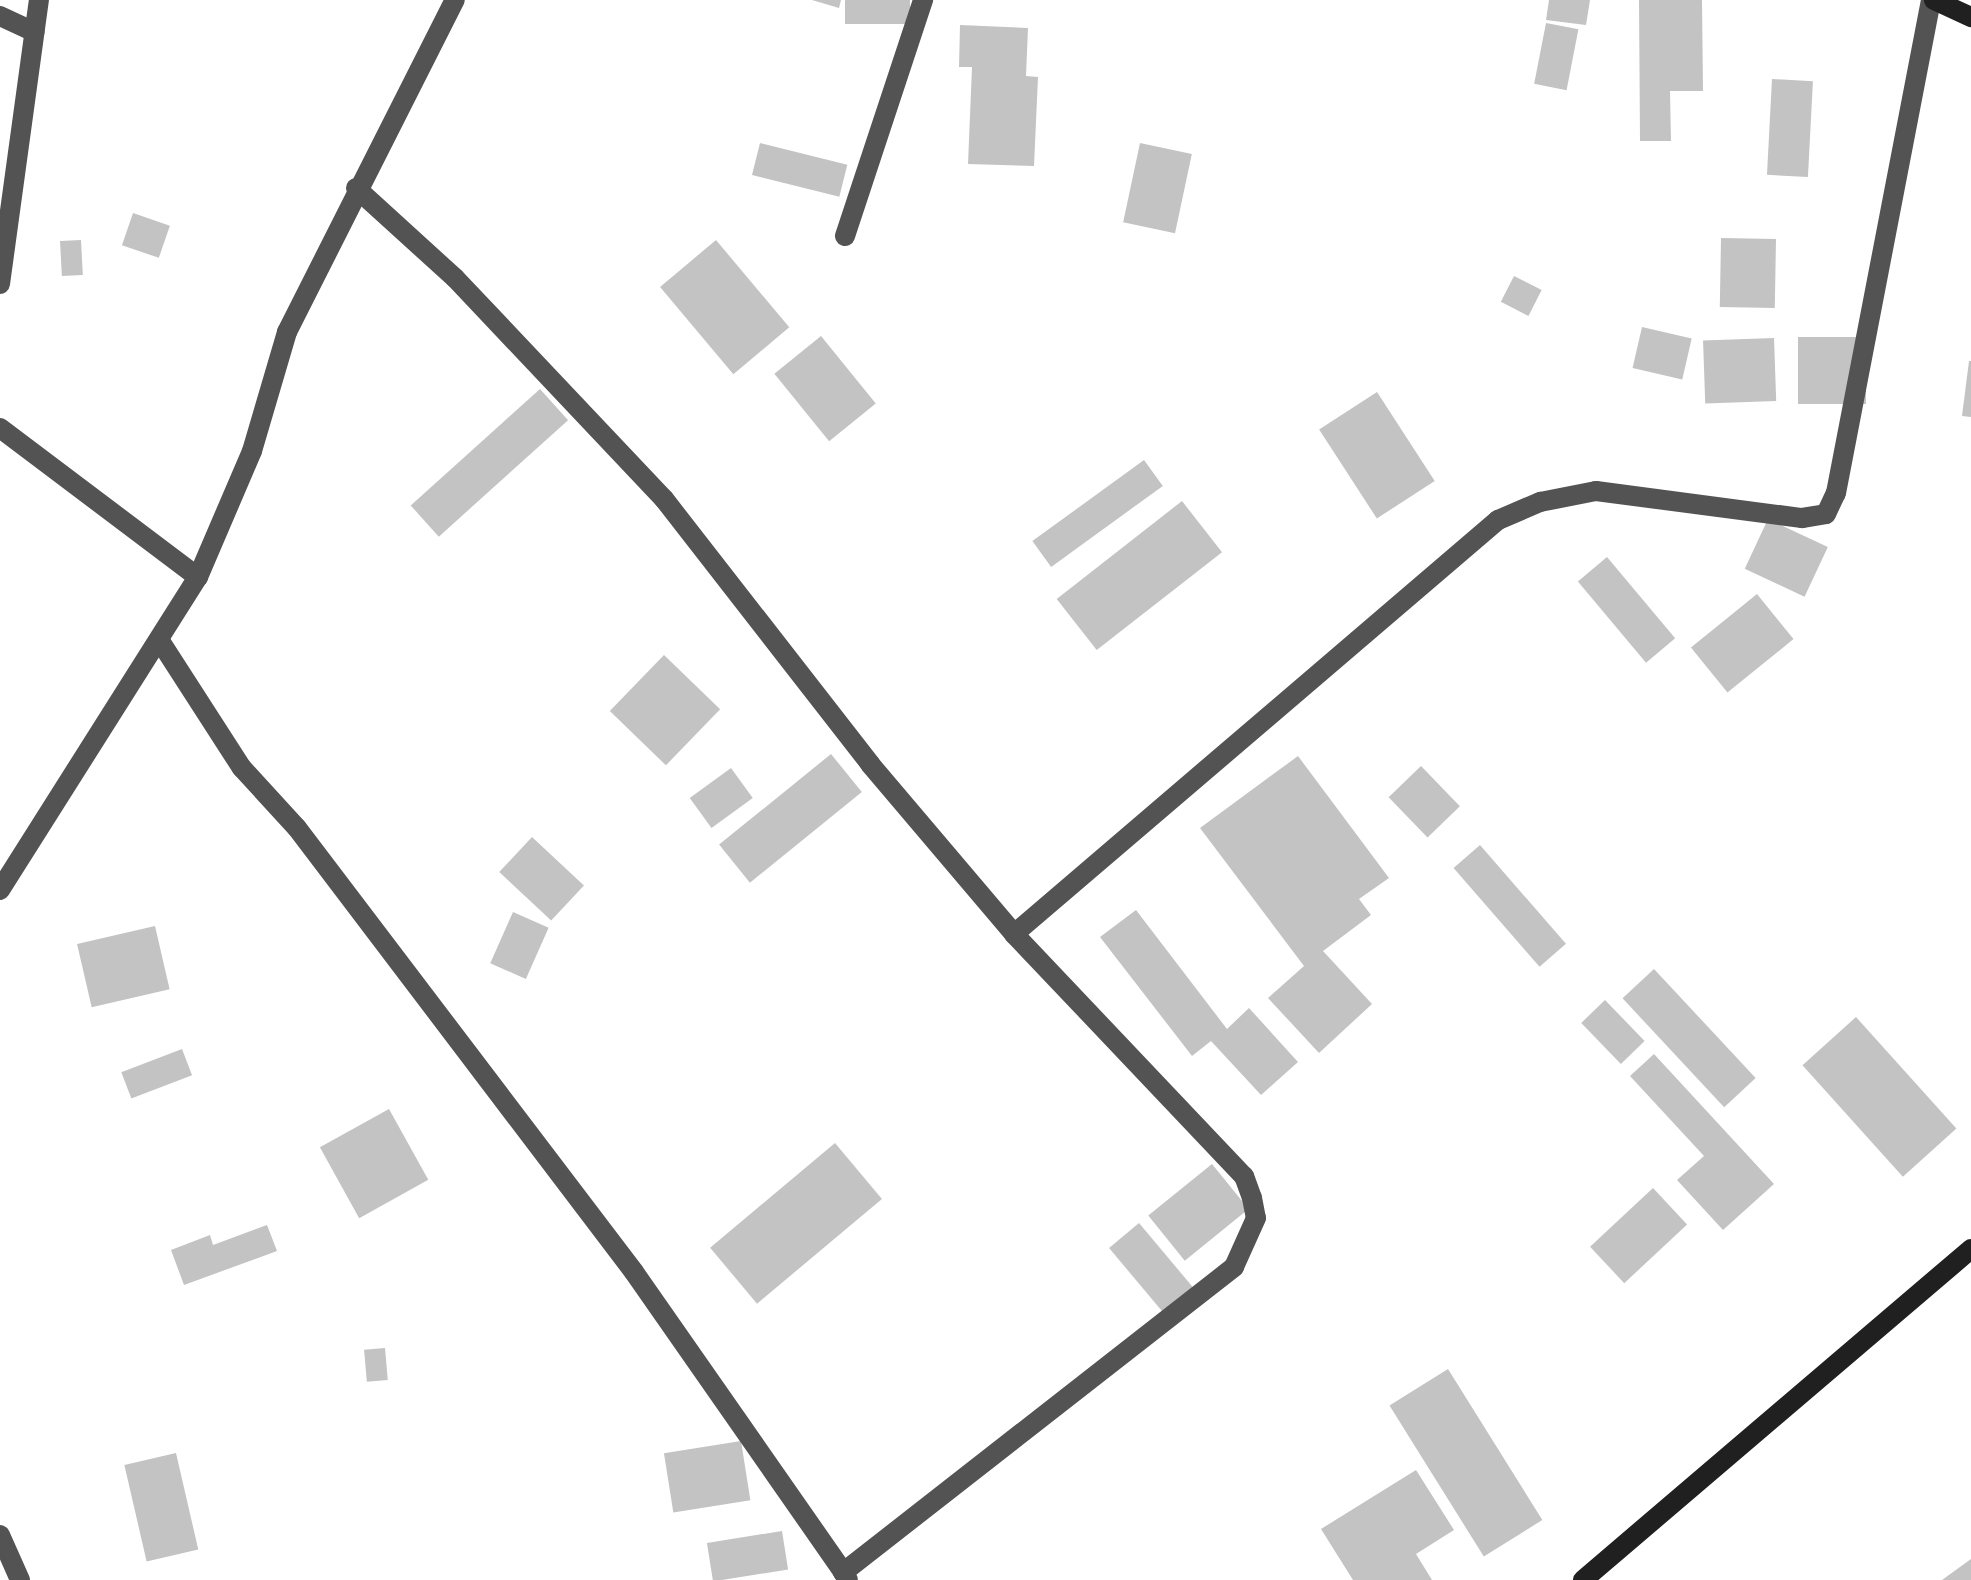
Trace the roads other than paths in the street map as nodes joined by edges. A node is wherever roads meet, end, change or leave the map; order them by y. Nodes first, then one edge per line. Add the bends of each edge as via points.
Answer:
1 (39, 0) edge
2 (455, 0) edge
3 (924, 0) edge
4 (1932, 0) edge
5 (0, 16) edge
6 (1971, 16) edge
7 (34, 32) junction
8 (356, 188) junction
9 (845, 236) dead end
10 (0, 284) edge
11 (0, 428) edge
12 (198, 577) junction
13 (160, 641) junction
14 (0, 890) edge
15 (1014, 934) junction
16 (1971, 1249) edge
17 (0, 1534) edge
18 (845, 1576) edge
19 (20, 1580) edge
20 (1583, 1580) edge

1 - 7 street
2 - 8 street
3 - 9 street
4 - 6 main road
4 - 15 street via 1836,492 1826,514 1802,518 1596,490 1498,520
5 - 7 street
7 - 10 street
8 - 12 street via 287,332 252,450
8 - 15 street via 467,290 664,498 870,764
11 - 12 street
12 - 13 street
13 - 14 street
13 - 18 street via 242,768 297,828 622,1256
15 - 18 street via 1244,1176 1256,1218 1234,1267
16 - 20 main road
17 - 19 street

